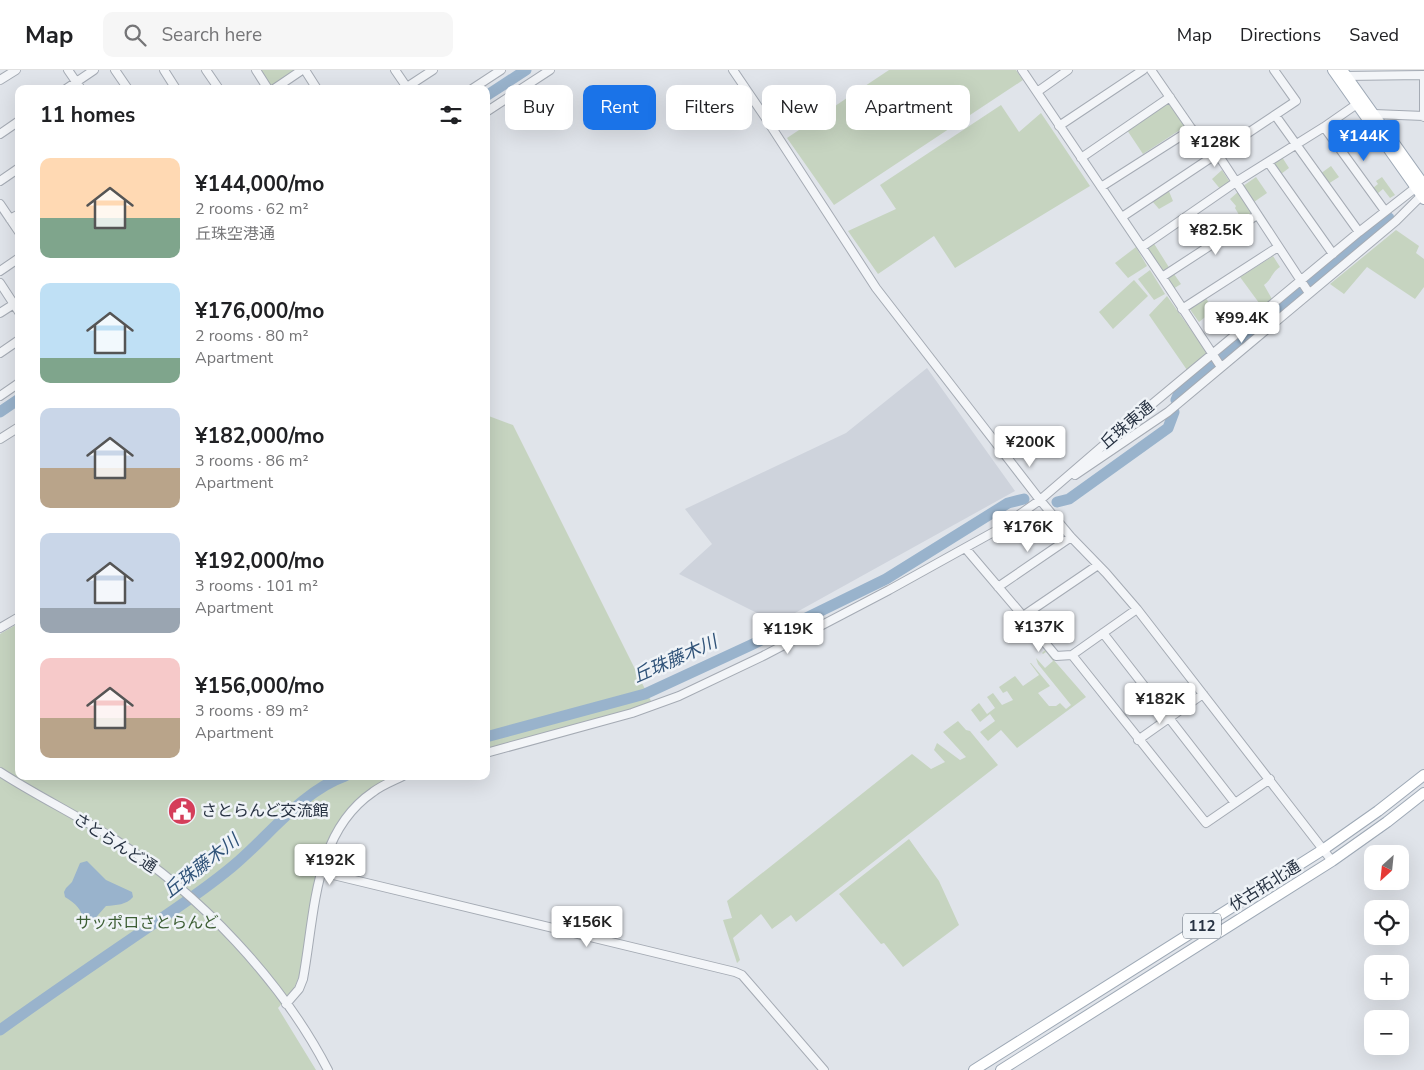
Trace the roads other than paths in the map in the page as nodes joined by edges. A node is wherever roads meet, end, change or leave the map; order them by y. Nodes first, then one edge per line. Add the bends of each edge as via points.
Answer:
1 (16, 70) edge
2 (68, 70) edge
3 (94, 70) edge
4 (115, 70) edge
5 (164, 70) edge
6 (206, 70) edge
7 (256, 70) edge
8 (303, 70) edge
9 (395, 70) edge
10 (433, 70) edge
11 (500, 70) edge
12 (550, 70) edge
13 (733, 70) edge
14 (1022, 70) edge
15 (1068, 70) edge
16 (1143, 70) edge
17 (1152, 70) edge
18 (1274, 70) edge
19 (1412, 72) edge
20 (1340, 73) edge
21 (1424, 74) edge
22 (0, 80) edge
23 (78, 85) edge
24 (125, 85) edge
25 (173, 85) edge
26 (216, 85) edge
27 (265, 85) edge
28 (280, 85) edge
29 (314, 85) edge
30 (406, 85) edge
31 (412, 85) edge
32 (478, 85) edge
33 (1037, 92) junction
34 (1170, 97) junction
35 (1357, 104) junction
36 (490, 109) edge
37 (1374, 114) junction
38 (1275, 115) junction
39 (1424, 116) edge
40 (0, 122) edge
41 (15, 124) edge
42 (1059, 126) junction
43 (1324, 126) junction
44 (1192, 128) junction
45 (3, 132) edge
46 (1296, 143) junction
47 (1214, 155) junction
48 (1081, 158) junction
49 (1268, 162) junction
50 (15, 171) edge
51 (0, 181) edge
52 (1236, 182) junction
53 (1101, 187) junction
54 (1422, 189) edge
55 (0, 204) edge
56 (1385, 211) junction
57 (1257, 215) junction
58 (15, 216) edge
59 (1122, 217) junction
60 (10, 219) junction
61 (15, 226) edge
62 (1359, 232) junction
63 (1142, 247) junction
64 (1278, 247) junction
65 (1332, 254) junction
66 (15, 261) edge
67 (0, 271) edge
68 (1162, 277) junction
69 (1301, 281) junction
70 (0, 283) edge
71 (1309, 293) junction
72 (14, 304) joint
73 (1182, 309) junction
74 (0, 313) edge
75 (15, 343) edge
76 (0, 353) edge
77 (1212, 354) junction
78 (1221, 367) junction
79 (15, 386) edge
80 (0, 396) edge
81 (15, 430) edge
82 (0, 439) edge
83 (1056, 487) junction
84 (1040, 500) junction
85 (1071, 537) junction
86 (966, 549) junction
87 (1098, 566) junction
88 (998, 587) junction
89 (1137, 609) junction
90 (1023, 616) junction
91 (15, 619) edge
92 (0, 628) edge
93 (1103, 633) junction
94 (1072, 655) junction
95 (1204, 694) junction
96 (1170, 718) junction
97 (1138, 740) junction
98 (490, 752) edge
99 (0, 772) edge
100 (1424, 775) edge
101 (1270, 779) junction
102 (395, 780) edge
103 (1424, 793) edge
104 (1235, 803) junction
105 (1324, 849) junction
106 (1332, 861) junction
107 (321, 872) junction
108 (286, 1004) junction
109 (328, 1070) edge
110 (824, 1070) edge
111 (974, 1070) edge
112 (1001, 1070) edge

1 - 22 street
2 - 23 street
3 - 23 street
4 - 24 street
5 - 25 street
6 - 26 street
7 - 27 street
8 - 28 street
8 - 29 street
9 - 30 street
10 - 31 street
11 - 32 street
12 - 36 street
13 - 84 street via 876,288
14 - 33 street
15 - 33 street
16 - 42 street
17 - 34 street
18 - 38 street via 1296,101
19 - 20 street
19 - 21 street
20 - 35 main road
20 - 37 main road
21 - 39 street
33 - 42 street
34 - 44 street
34 - 48 street
35 - 43 street
35 - 54 main road
37 - 39 street
37 - 54 main road
38 - 46 street
38 - 47 street
40 - 45 street
41 - 45 street
42 - 48 street
43 - 46 street
43 - 56 street
44 - 47 street
44 - 53 street
46 - 49 street
46 - 62 street
47 - 52 street
47 - 59 street
48 - 53 street
49 - 52 street
49 - 65 street
50 - 51 street
52 - 57 street
52 - 63 street
53 - 59 street
54 - 56 street, 丘珠東通
54 - 71 street, 丘珠東通 via 1396,221
55 - 60 street
56 - 62 street, 丘珠東通
57 - 64 street
57 - 68 street
58 - 60 street
59 - 63 street
60 - 61 street
62 - 65 street, 丘珠東通
63 - 68 street
64 - 69 street
64 - 73 street
65 - 69 street, 丘珠東通
66 - 67 street
68 - 73 street
69 - 71 street
69 - 77 street, 丘珠東通
70 - 72 street
71 - 78 street, 丘珠東通
72 - 74 street
73 - 77 street
75 - 76 street
77 - 78 street
77 - 83 street, 丘珠東通
78 - 83 street, 丘珠東通 via 1168,412
79 - 80 street
81 - 82 street
83 - 84 street
84 - 85 street
84 - 86 street
85 - 87 street
85 - 88 street
86 - 88 street
86 - 98 street via 763,656 671,699
87 - 89 street
87 - 90 street
88 - 90 street
89 - 93 street
89 - 95 street
90 - 94 street via 1056,656
91 - 92 street
93 - 94 street
93 - 96 street
94 - 97 street
95 - 96 street
95 - 101 street
96 - 97 street
96 - 104 street
97 - 104 street via 1206,823
99 - 108 street, さとらんど通 via 115,839 184,891 254,962
100 - 105 main road, 伏古拓北通 / 112
101 - 104 street
101 - 105 street
102 - 107 street via 372,792 346,817 335,833
103 - 106 main road, 伏古拓北通 / 112
105 - 106 street
105 - 111 main road, 伏古拓北通 / 112
106 - 112 main road, 伏古拓北通 / 112
107 - 108 street via 304,979
107 - 110 street via 735,972 742,975
108 - 109 street, さとらんど通

